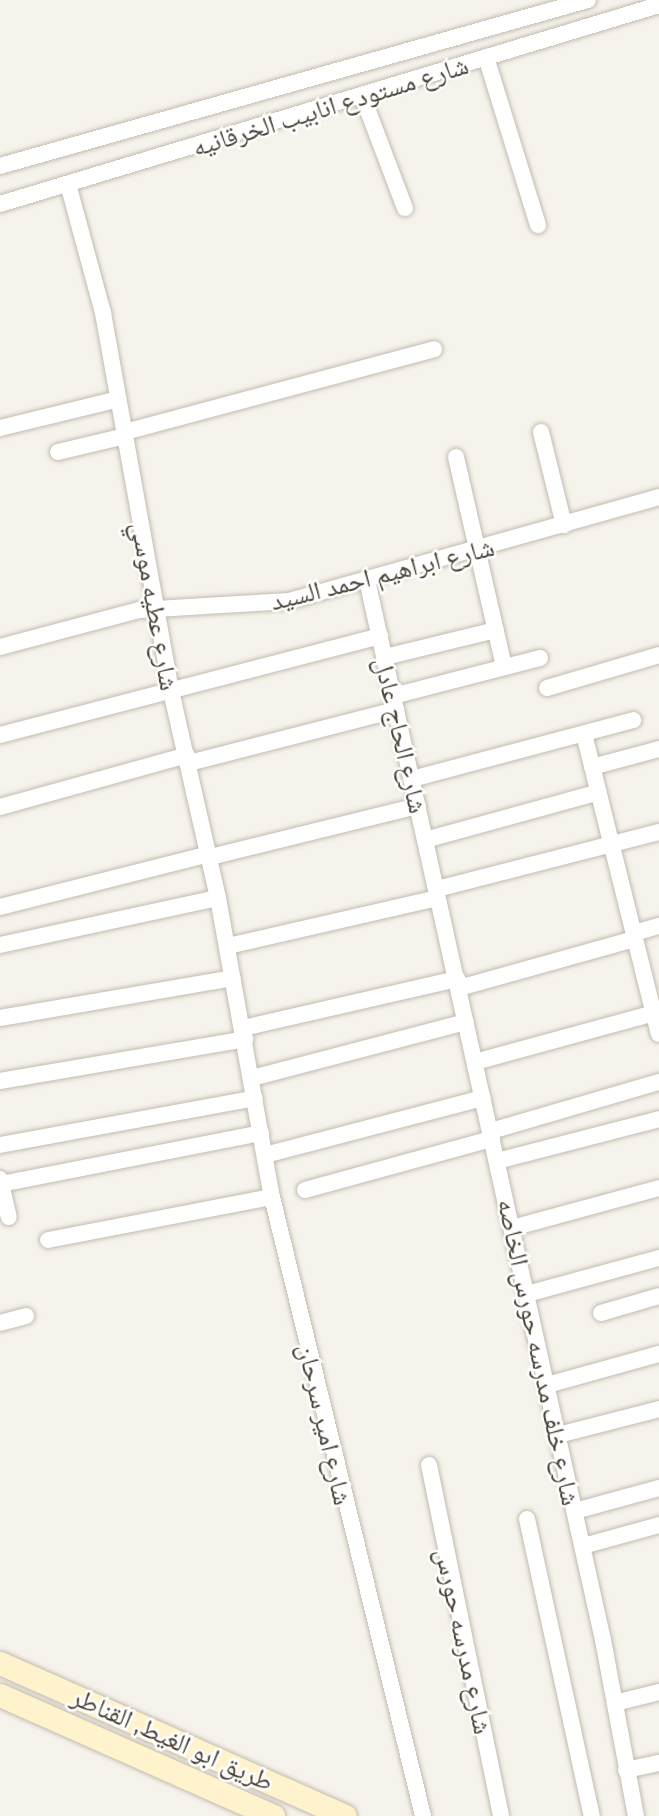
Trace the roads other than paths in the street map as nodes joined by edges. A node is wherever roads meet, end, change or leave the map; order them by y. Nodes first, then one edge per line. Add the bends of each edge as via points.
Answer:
1 (588, 0) edge
2 (659, 5) edge
3 (486, 57) junction
4 (362, 95) junction
5 (0, 166) edge
6 (68, 184) junction
7 (0, 204) edge
8 (405, 208) dead end
9 (538, 225) dead end
10 (434, 349) dead end
11 (119, 399) junction
12 (0, 428) edge
13 (541, 432) dead end
14 (125, 434) junction
15 (58, 452) dead end
16 (456, 457) dead end
17 (659, 497) edge
18 (564, 525) junction
19 (479, 549) junction
20 (367, 580) junction
21 (157, 608) junction
22 (496, 630) junction
23 (380, 636) junction
24 (0, 647) edge
25 (659, 656) edge
26 (385, 657) junction
27 (540, 658) dead end
28 (504, 667) junction
29 (547, 688) dead end
30 (171, 691) junction
31 (395, 703) junction
32 (633, 720) dead end
33 (584, 734) junction
34 (0, 736) edge
35 (659, 749) edge
36 (188, 759) junction
37 (592, 768) junction
38 (412, 779) junction
39 (598, 792) junction
40 (418, 806) junction
41 (0, 807) edge
42 (659, 832) edge
43 (425, 840) junction
44 (611, 844) junction
45 (210, 855) junction
46 (437, 893) junction
47 (218, 898) junction
48 (0, 907) edge
49 (659, 926) edge
50 (635, 936) junction
51 (0, 945) edge
52 (228, 946) junction
53 (233, 978) junction
54 (458, 984) junction
55 (0, 1018) edge
56 (466, 1022) junction
57 (657, 1022) edge
58 (244, 1033) junction
59 (475, 1062) junction
60 (252, 1078) junction
61 (0, 1081) edge
62 (659, 1082) edge
63 (255, 1098) junction
64 (483, 1098) junction
65 (659, 1119) edge
66 (261, 1133) junction
67 (491, 1135) junction
68 (0, 1145) edge
69 (265, 1155) junction
70 (497, 1161) junction
71 (1, 1182) edge
72 (659, 1188) edge
73 (305, 1190) dead end
74 (272, 1197) junction
75 (9, 1217) dead end
76 (512, 1228) junction
77 (48, 1240) dead end
78 (659, 1258) edge
79 (527, 1294) junction
80 (659, 1296) edge
81 (601, 1313) dead end
82 (26, 1316) dead end
83 (0, 1323) edge
84 (659, 1354) edge
85 (547, 1385) junction
86 (659, 1409) edge
87 (558, 1435) junction
88 (429, 1465) dead end
89 (659, 1488) edge
90 (575, 1511) junction
91 (527, 1519) dead end
92 (659, 1525) edge
93 (583, 1546) junction
94 (0, 1663) edge
95 (659, 1692) edge
96 (0, 1695) edge
97 (615, 1703) junction
98 (659, 1763) edge
99 (626, 1770) junction
100 (273, 1816) edge
101 (345, 1816) edge
102 (422, 1816) edge
103 (501, 1816) edge
104 (592, 1816) edge
105 (636, 1816) edge

1 - 5 street, شارع مستودع انابيب الخرقانيه
2 - 3 street, شارع مستودع انابيب الخرقانيه
3 - 4 street, شارع مستودع انابيب الخرقانيه
3 - 9 street
4 - 6 street, شارع مستودع انابيب الخرقانيه
4 - 8 street
6 - 7 street, شارع مستودع انابيب الخرقانيه
6 - 11 street, شارع عطيه موسي via 103,313
10 - 14 street
11 - 12 street
11 - 14 street, شارع عطيه موسي
13 - 18 street
14 - 15 street
14 - 21 street, شارع عطيه موسي
16 - 19 street
17 - 18 street, شارع ابراهيم احمد السيد
18 - 19 street, شارع ابراهيم احمد السيد
19 - 20 street, شارع ابراهيم احمد السيد
19 - 22 street
20 - 21 street, شارع ابراهيم احمد السيد via 265,604
20 - 23 street, شارع الحاج عادل
21 - 24 street, شارع ابراهيم احمد السيد via 118,614
21 - 30 street, شارع عطيه موسي
22 - 26 street
22 - 28 street
23 - 26 street, شارع الحاج عادل
23 - 30 street
25 - 29 street
26 - 31 street, شارع الحاج عادل
27 - 28 street
28 - 31 street
30 - 34 street
30 - 36 street, شارع عطيه موسي
31 - 36 street
31 - 38 street, شارع الحاج عادل
32 - 33 street
33 - 37 street
33 - 38 street
35 - 37 street
36 - 41 street
36 - 45 street, شارع عطيه موسي
37 - 39 street
38 - 40 street, شارع الحاج عادل
39 - 43 street
39 - 44 street
40 - 43 street, شارع الحاج عادل
40 - 45 street
42 - 44 street
43 - 46 street, شارع الحاج عادل
44 - 46 street
44 - 50 street
45 - 47 street, شارع عطيه موسي
45 - 48 street
46 - 52 street
46 - 54 street, شارع خلف مدرسه حورس الخاصه
47 - 51 street
47 - 52 street, شارع عطيه موسي
49 - 50 street
50 - 54 street
50 - 57 street
52 - 53 street, شارع عطيه موسي
53 - 55 street
53 - 58 street, شارع عطيه موسي
54 - 56 street, شارع خلف مدرسه حورس الخاصه
54 - 58 street
56 - 59 street, شارع خلف مدرسه حورس الخاصه
56 - 60 street
57 - 59 street
58 - 60 street, شارع امير سرحان
58 - 61 street
59 - 64 street, شارع خلف مدرسه حورس الخاصه
60 - 63 street, شارع امير سرحان
62 - 67 street
63 - 66 street, شارع امير سرحان
63 - 68 street
64 - 67 street, شارع خلف مدرسه حورس الخاصه
64 - 69 street
65 - 70 street
66 - 69 street, شارع امير سرحان
66 - 71 street
67 - 70 street, شارع خلف مدرسه حورس الخاصه
67 - 73 street
69 - 74 street, شارع امير سرحان
70 - 76 street, شارع خلف مدرسه حورس الخاصه
71 - 75 street
72 - 76 street
74 - 77 street
74 - 102 street, شارع امير سرحان
76 - 79 street, شارع خلف مدرسه حورس الخاصه
78 - 79 street
79 - 85 street, شارع خلف مدرسه حورس الخاصه
80 - 81 street
82 - 83 street
84 - 85 street
85 - 87 street, شارع خلف مدرسه حورس الخاصه
86 - 87 street
87 - 90 street, شارع خلف مدرسه حورس الخاصه
88 - 103 street, شارع مدرسه حورس
89 - 90 street
90 - 93 street, شارع خلف مدرسه حورس الخاصه
91 - 104 street
92 - 93 street
93 - 97 street, شارع خلف مدرسه حورس الخاصه
94 - 101 main road, طريق ابو الغيط, القناطر
95 - 97 street
96 - 100 main road, طريق ابو الغيط, القناطر
97 - 99 street, شارع خلف مدرسه حورس الخاصه
98 - 99 street
99 - 105 street, شارع خلف مدرسه حورس الخاصه

